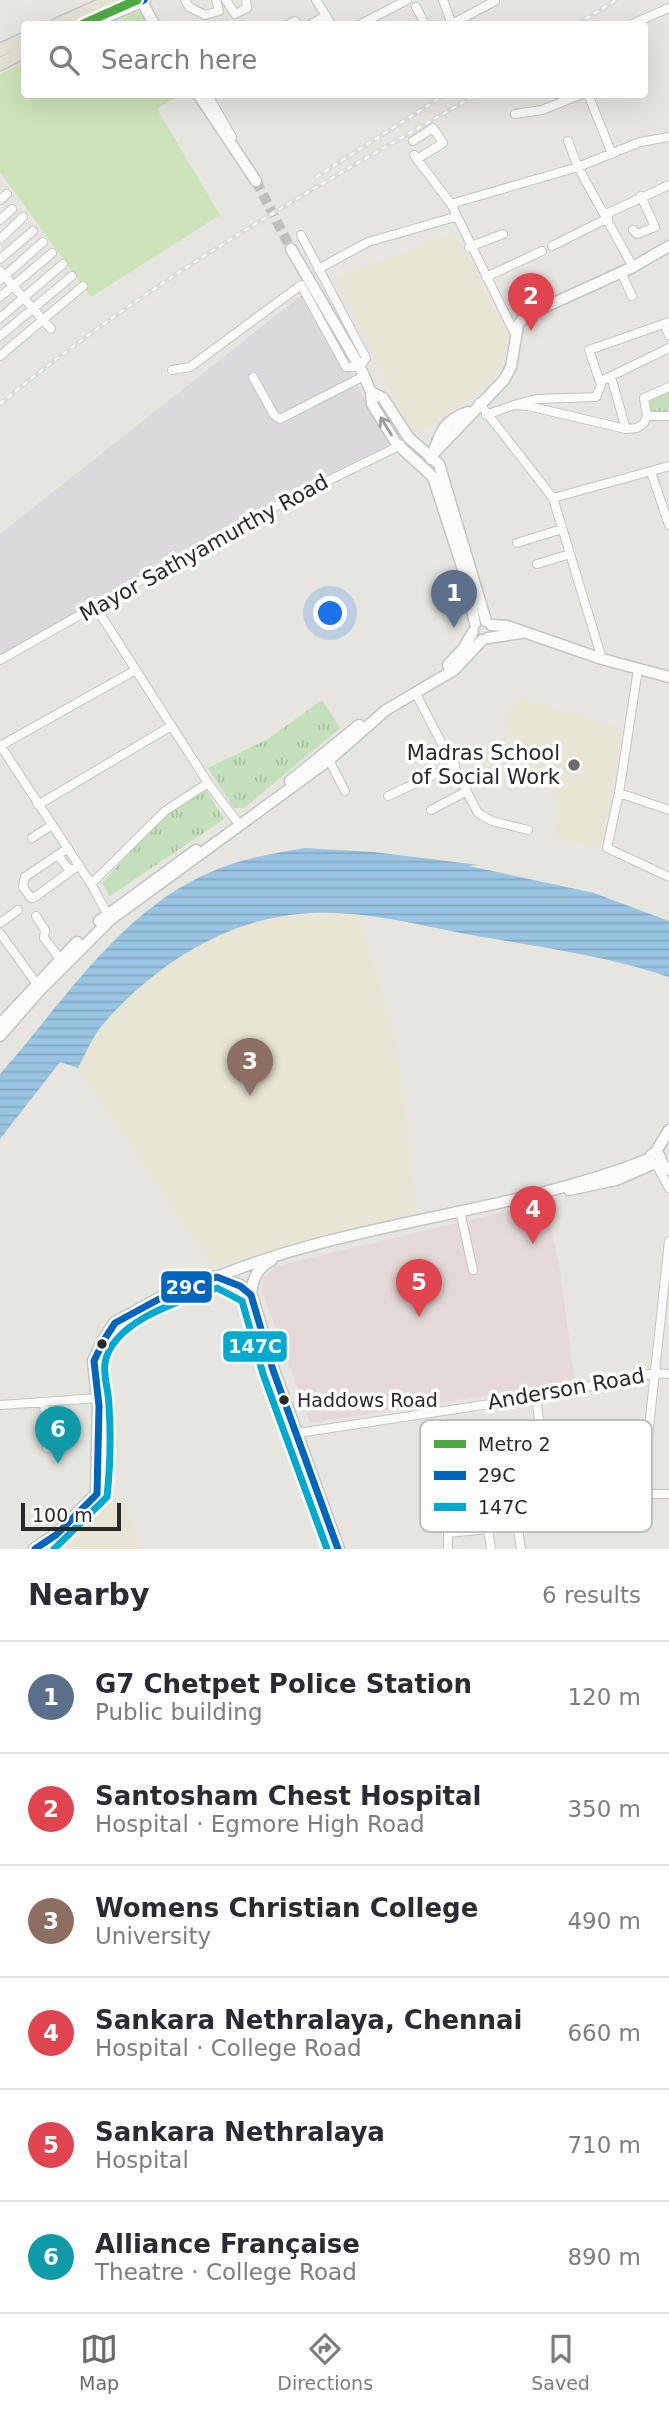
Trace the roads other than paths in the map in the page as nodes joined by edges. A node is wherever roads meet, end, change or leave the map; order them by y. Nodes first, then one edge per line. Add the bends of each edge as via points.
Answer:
1 (112, 0) edge
2 (142, 0) edge
3 (186, 0) edge
4 (216, 0) edge
5 (226, 0) edge
6 (246, 0) edge
7 (316, 0) edge
8 (407, 0) edge
9 (443, 0) edge
10 (495, 1) edge
11 (416, 7) dead end
12 (669, 8) edge
13 (329, 20) edge
14 (65, 21) edge
15 (94, 21) edge
16 (152, 21) edge
17 (367, 21) edge
18 (423, 21) edge
19 (451, 21) edge
20 (458, 21) edge
21 (639, 21) edge
22 (21, 40) edge
23 (0, 50) edge
24 (21, 54) edge
25 (0, 64) edge
26 (201, 98) edge
27 (209, 98) edge
28 (572, 98) edge
29 (590, 98) edge
30 (515, 114) dead end
31 (669, 136) edge
32 (412, 141) dead end
33 (568, 141) dead end
34 (242, 152) dead end
35 (612, 153) junction
36 (578, 167) junction
37 (256, 181) tunnel mouth
38 (669, 185) edge
39 (8, 194) dead end
40 (641, 196) junction
41 (0, 200) edge
42 (451, 204) junction
43 (12, 209) dead end
44 (607, 216) junction
45 (23, 217) dead end
46 (456, 217) junction
47 (0, 220) edge
48 (633, 230) dead end
49 (33, 231) dead end
50 (503, 234) dead end
51 (301, 235) dead end
52 (0, 239) edge
53 (43, 242) dead end
54 (552, 246) dead end
55 (669, 246) edge
56 (469, 247) junction
57 (291, 249) tunnel mouth
58 (542, 251) dead end
59 (52, 253) dead end
60 (0, 259) edge
61 (63, 264) dead end
62 (633, 267) junction
63 (318, 269) junction
64 (621, 272) junction
65 (2, 276) edge
66 (72, 276) dead end
67 (486, 277) junction
68 (13, 286) junction
69 (83, 286) dead end
70 (632, 296) dead end
71 (0, 297) edge
72 (24, 298) junction
73 (33, 308) junction
74 (0, 317) edge
75 (42, 320) junction
76 (667, 323) edge
77 (51, 329) dead end
78 (669, 335) edge
79 (516, 336) junction
80 (0, 337) edge
81 (669, 348) edge
82 (0, 356) edge
83 (172, 370) dead end
84 (362, 371) junction
85 (253, 377) dead end
86 (611, 377) junction
87 (601, 381) junction
88 (669, 387) edge
89 (371, 392) junction
90 (514, 405) junction
91 (477, 407) junction
92 (486, 415) junction
93 (647, 416) junction
94 (669, 416) edge
95 (626, 429) junction
96 (409, 438) junction
97 (399, 446) junction
98 (433, 455) junction
99 (669, 466) edge
100 (426, 469) junction
101 (651, 472) junction
102 (553, 498) junction
103 (669, 525) edge
104 (562, 529) junction
105 (517, 543) dead end
106 (570, 554) junction
107 (537, 564) dead end
108 (96, 606) junction
109 (481, 626) junction
110 (521, 633) junction
111 (485, 639) junction
112 (602, 659) junction
113 (0, 660) edge
114 (638, 669) junction
115 (134, 671) junction
116 (669, 677) edge
117 (416, 694) junction
118 (171, 726) junction
119 (0, 746) edge
120 (329, 760) junction
121 (455, 765) junction
122 (208, 783) junction
123 (345, 791) dead end
124 (467, 791) junction
125 (619, 793) junction
126 (388, 796) dead end
127 (38, 804) junction
128 (431, 810) dead end
129 (669, 810) edge
130 (238, 823) junction
131 (52, 825) junction
132 (528, 830) dead end
133 (32, 838) dead end
134 (68, 848) junction
135 (58, 855) junction
136 (79, 865) junction
137 (70, 872) junction
138 (669, 877) edge
139 (92, 884) junction
140 (18, 910) dead end
141 (36, 916) dead end
142 (109, 916) junction
143 (0, 923) edge
144 (0, 933) edge
145 (60, 959) junction
146 (38, 986) junction
147 (0, 1024) edge
148 (0, 1037) edge
149 (669, 1129) edge
150 (658, 1158) edge
151 (669, 1171) edge
152 (669, 1188) edge
153 (461, 1216) junction
154 (669, 1241) edge
155 (473, 1270) dead end
156 (217, 1277) junction
157 (251, 1295) junction
158 (655, 1373) junction
159 (669, 1374) edge
160 (536, 1396) junction
161 (98, 1398) junction
162 (44, 1402) junction
163 (1, 1405) edge
164 (539, 1420) edge
165 (650, 1420) edge
166 (298, 1433) junction
167 (47, 1448) dead end
168 (458, 1532) edge
169 (35, 1549) edge
170 (338, 1549) edge
171 (448, 1549) edge

1 - 14 main road
2 - 15 main road
2 - 16 main road
3 - 4 street via 189,7 205,15 219,11
5 - 6 street via 235,14 247,8
7 - 13 street
8 - 17 street
9 - 19 street
10 - 20 street
11 - 18 street
12 - 21 street
22 - 23 main road
24 - 25 main road
26 - 37 main road
27 - 34 street
28 - 30 street
29 - 35 street
31 - 35 street
32 - 42 street via 433,128 443,143 416,157
33 - 36 street
35 - 36 street
36 - 42 street
36 - 44 street
38 - 40 street
39 - 41 street
40 - 44 street
40 - 48 street via 655,227 637,234
42 - 46 street
43 - 47 street
44 - 54 street
44 - 62 street
45 - 52 street
46 - 56 street
46 - 63 street via 369,242
49 - 60 street
50 - 56 street
51 - 63 street
53 - 65 street
55 - 62 main road
56 - 67 street
57 - 84 main road
58 - 67 street
59 - 68 street
61 - 72 street
62 - 64 main road
63 - 84 street via 366,358
64 - 70 street
64 - 79 main road via 525,316
65 - 68 street
66 - 73 street
67 - 79 street
68 - 71 street
68 - 72 street
69 - 75 street
72 - 73 street
72 - 74 street
73 - 75 street
73 - 80 street
75 - 77 street
75 - 82 street
76 - 78 street
76 - 87 street via 589,351
79 - 91 main road via 511,367
81 - 86 street
83 - 84 street via 190,367 301,285 346,366
84 - 85 street via 280,419
84 - 89 main road
86 - 87 street
86 - 95 street
87 - 90 street via 596,397 536,399
88 - 93 street via 644,398
89 - 96 main road via 383,398
97 -> 89 main road via 372,404
90 - 92 street
90 - 95 street
91 - 92 street
91 - 98 main road via 449,422 433,445
92 - 102 street
93 - 94 street
93 - 95 street via 645,424
96 - 97 street, Mayor Sathyamurthy Road
96 - 98 main road
97 - 100 main road
97 - 108 street, Mayor Sathyamurthy Road via 250,519
98 - 100 main road
98 - 109 main road via 481,599
99 - 101 street
100 - 109 main road via 433,477
101 - 102 street
101 - 103 street
102 - 104 street
104 - 105 street
104 - 106 street
106 - 107 street
106 - 112 street
108 - 113 street, Mayor Sathyamurthy Road
108 - 115 street
109 - 110 main road via 507,626
109 - 111 main road
109 - 111 main road
109 - 130 main road via 443,669 381,707
110 - 111 main road
110 - 112 main road
111 - 117 main road via 454,670
112 - 114 main road
114 - 116 main road
114 - 125 street
115 - 118 street
115 - 119 street
117 - 120 main road via 386,710
117 - 121 street
118 - 122 street
118 - 127 street
119 - 127 street
120 - 123 street
120 - 142 main road
121 - 124 street
121 - 126 street
122 - 130 street
122 - 139 street via 165,811
124 - 128 street
124 - 132 street via 478,813
125 - 129 street
125 - 138 street via 607,848
127 - 131 street
130 - 142 main road via 164,870
131 - 133 street
131 - 134 street
134 - 135 street
134 - 136 street
135 - 137 street
135 - 137 street via 25,877 23,887 28,895 39,895
136 - 137 street
136 - 139 street
139 - 142 street
140 - 143 street
141 - 145 street via 44,938
142 - 145 main road
142 - 146 main road
144 - 146 street
145 - 146 main road
146 - 147 main road
146 - 148 main road
149 - 150 main road
150 - 151 street
150 - 152 street
150 - 153 main road via 616,1180
150 - 156 main road via 534,1193 276,1254
153 - 155 street
153 - 157 main road via 277,1259 262,1265
154 - 158 street
156 - 157 main road
156 - 161 main road via 172,1292 115,1323 94,1361
157 - 166 main road
158 - 159 street, Anderson Road
158 - 160 street, Anderson Road
158 - 165 street
160 - 164 street
160 - 166 street, Anderson Road
161 - 162 street
161 - 169 main road via 97,1494
162 - 163 street
162 - 167 street
166 - 170 main road
168 - 171 street via 448,1533

